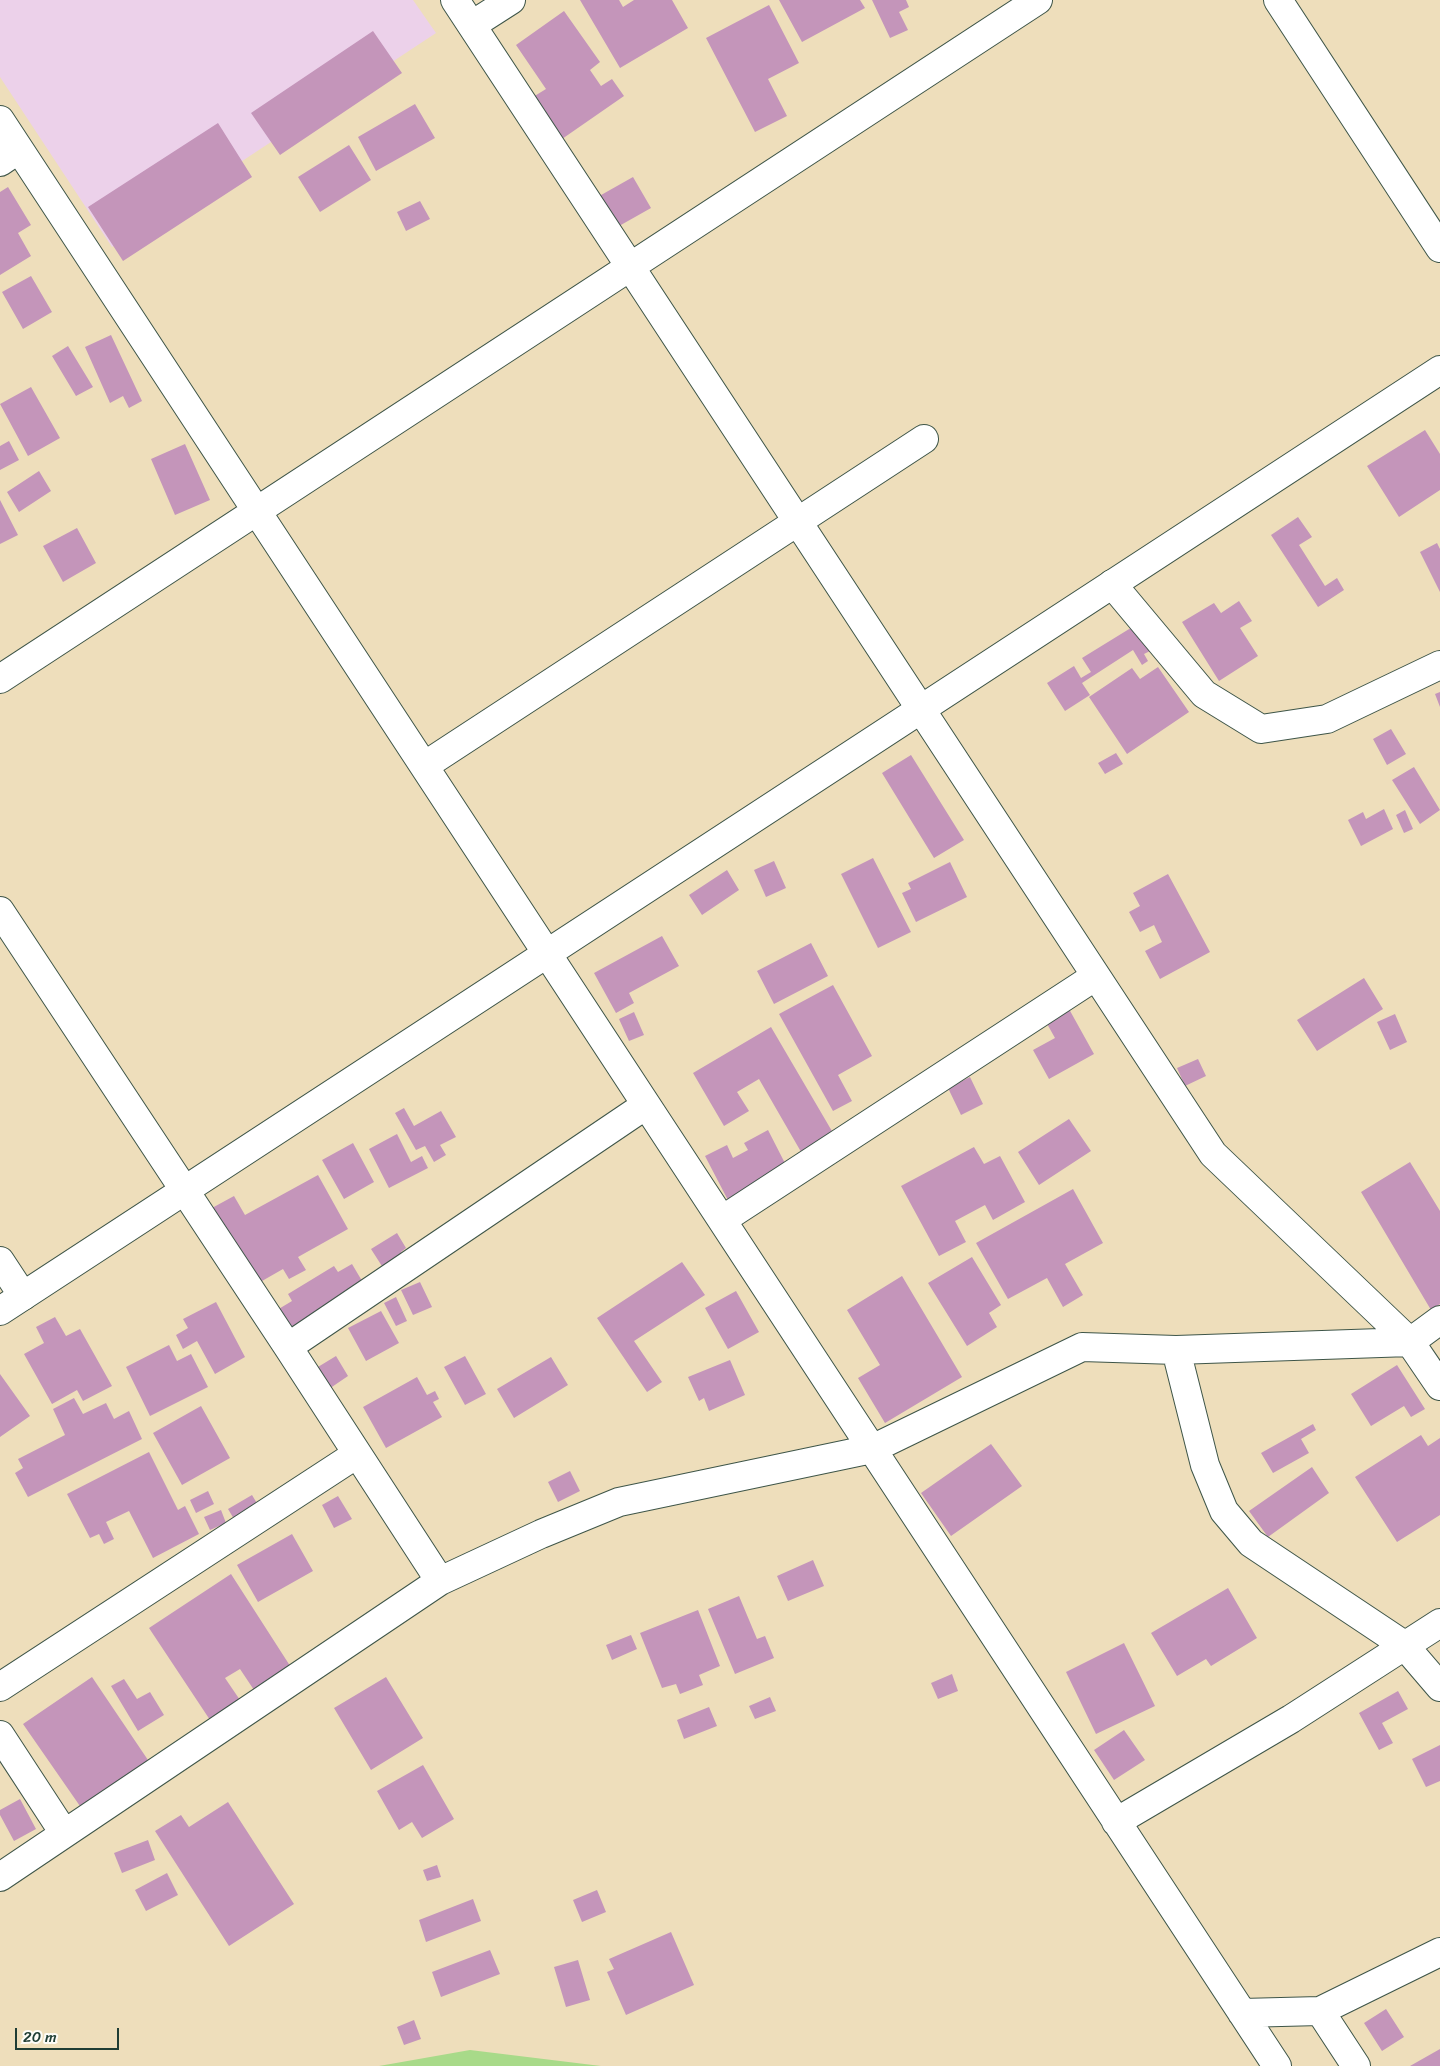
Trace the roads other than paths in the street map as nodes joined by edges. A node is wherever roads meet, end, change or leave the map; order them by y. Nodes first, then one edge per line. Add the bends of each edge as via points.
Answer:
1 (455, 0) edge
2 (511, 0) edge
3 (1038, 0) edge
4 (1278, 0) edge
5 (472, 26) junction
6 (0, 120) edge
7 (9, 155) edge
8 (1440, 248) edge
9 (630, 267) junction
10 (1440, 370) edge
11 (924, 439) dead end
12 (256, 511) junction
13 (798, 522) junction
14 (1112, 584) junction
15 (1440, 665) edge
16 (0, 679) edge
17 (920, 709) junction
18 (424, 766) junction
19 (0, 911) edge
20 (546, 953) junction
21 (1096, 976) junction
22 (646, 1105) junction
23 (183, 1190) junction
24 (722, 1220) junction
25 (0, 1261) edge
26 (23, 1296) junction
27 (0, 1310) edge
28 (1440, 1320) edge
29 (1410, 1342) junction
30 (288, 1347) junction
31 (1176, 1350) junction
32 (1440, 1386) edge
33 (872, 1449) junction
34 (357, 1454) junction
35 (440, 1581) junction
36 (1440, 1623) edge
37 (1404, 1645) junction
38 (0, 1687) edge
39 (1440, 1687) edge
40 (0, 1736) edge
41 (1116, 1822) junction
42 (64, 1834) junction
43 (0, 1877) edge
44 (1440, 1952) edge
45 (1320, 2011) junction
46 (1242, 2013) junction
47 (1277, 2066) edge
48 (1356, 2066) edge

1 - 5 street
2 - 5 street
3 - 9 street
4 - 8 street
5 - 9 street
6 - 7 street
7 - 12 street
9 - 12 street
9 - 13 street
10 - 14 street
11 - 13 street
12 - 16 street
12 - 18 street
13 - 17 street
13 - 18 street
14 - 15 street via 1204,694 1261,729 1328,719
14 - 17 street
17 - 20 street
17 - 21 street
18 - 20 street
19 - 23 street
20 - 22 street
20 - 23 street
21 - 24 street
21 - 29 street via 1213,1154
22 - 24 street
22 - 30 street
23 - 26 street
23 - 30 street
24 - 33 street
25 - 26 street
26 - 27 street
28 - 29 street
29 - 31 street
29 - 32 street
30 - 34 street
31 - 33 street via 1082,1347
31 - 37 street via 1205,1465 1224,1511 1251,1543
33 - 35 street via 619,1502
33 - 41 street
34 - 35 street
34 - 38 street
35 - 42 street
36 - 37 street
37 - 39 street
37 - 41 street via 1290,1719
40 - 42 street
41 - 46 street
42 - 43 street
44 - 45 street
45 - 46 street
45 - 48 street
46 - 47 street

